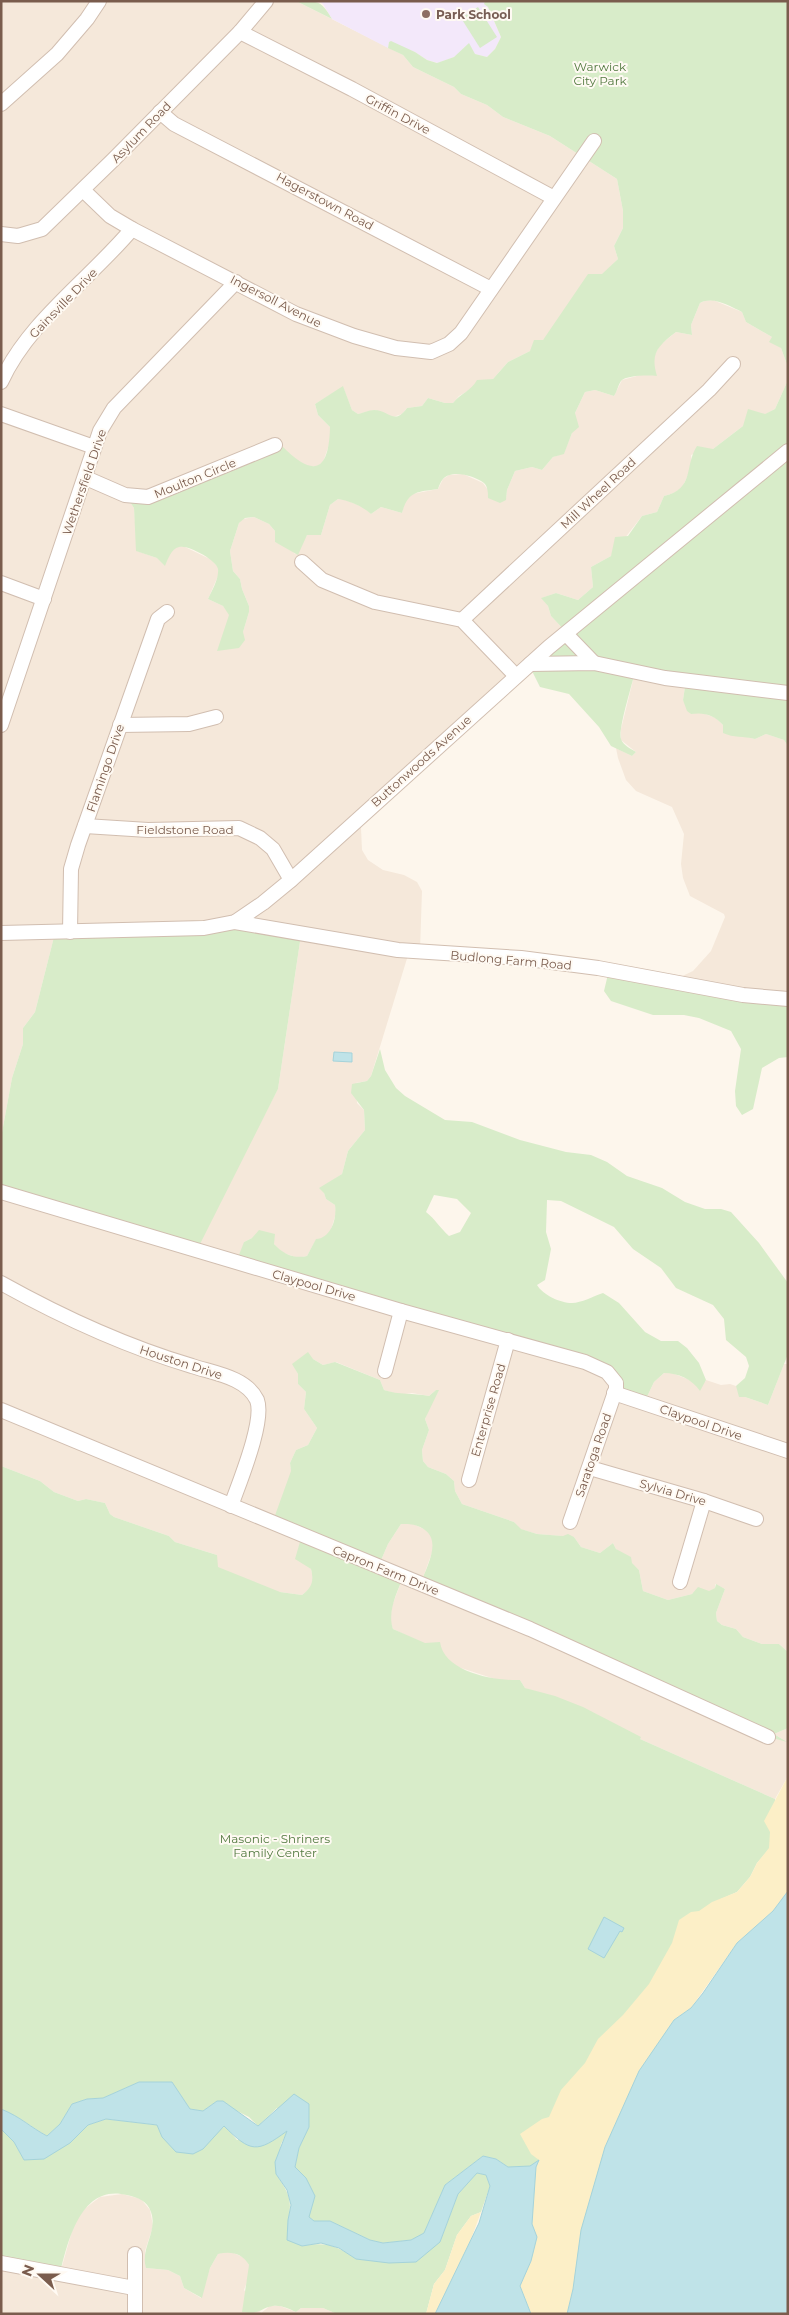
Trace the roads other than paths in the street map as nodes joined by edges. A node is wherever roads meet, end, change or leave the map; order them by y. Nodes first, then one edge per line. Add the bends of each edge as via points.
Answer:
1 (98, 1) edge
2 (266, 1) edge
3 (240, 32) junction
4 (1, 104) edge
5 (160, 112) junction
6 (594, 141) dead end
7 (83, 190) junction
8 (554, 198) junction
9 (132, 229) junction
10 (1, 234) edge
11 (236, 282) junction
12 (491, 289) junction
13 (733, 364) dead end
14 (1, 382) edge
15 (1, 414) edge
16 (275, 445) dead end
17 (94, 447) junction
18 (788, 450) edge
19 (86, 478) junction
20 (302, 562) dead end
21 (1, 583) edge
22 (44, 599) junction
23 (166, 612) dead end
24 (462, 620) junction
25 (566, 634) junction
26 (594, 663) junction
27 (530, 664) junction
28 (516, 676) junction
29 (788, 693) edge
30 (216, 717) dead end
31 (1, 724) edge
32 (120, 725) junction
33 (85, 826) junction
34 (291, 880) junction
35 (235, 922) junction
36 (70, 932) junction
37 (1, 933) edge
38 (788, 999) edge
39 (1, 1192) edge
40 (1, 1283) edge
41 (401, 1311) junction
42 (508, 1340) junction
43 (385, 1370) dead end
44 (615, 1391) junction
45 (1, 1410) edge
46 (788, 1450) edge
47 (590, 1468) junction
48 (469, 1480) dead end
49 (704, 1501) junction
50 (231, 1506) junction
51 (756, 1519) dead end
52 (570, 1522) dead end
53 (680, 1582) dead end
54 (768, 1737) dead end
55 (135, 2254) dead end
56 (1, 2263) edge
57 (134, 2288) junction
58 (135, 2314) edge

1 - 4 street via 57,54
2 - 3 street, Asylum Road
3 - 5 street, Asylum Road
3 - 8 street, Griffin Drive
5 - 7 street, Asylum Road
5 - 12 street, Hagerstown Road via 174,124
6 - 8 street, Ingersoll Avenue
7 - 9 street, Ingersoll Avenue via 110,216
7 - 10 street, Asylum Road via 42,228 18,236
8 - 12 street, Ingersoll Avenue
9 - 11 street, Ingersoll Avenue
9 - 14 street, Gainsville Drive via 108,258 23,344
11 - 12 street, Ingersoll Avenue via 320,324 365,340 420,352 436,351 456,339
11 - 17 street, Wethersfield Drive via 114,408
13 - 24 street, Mill Wheel Road via 702,397
15 - 17 street
16 - 19 street, Moulton Circle via 148,497 125,495
17 - 19 street, Wethersfield Drive
18 - 25 street, Buttonwoods Avenue
19 - 22 street, Wethersfield Drive
20 - 24 street via 322,580 375,602
21 - 22 street
22 - 31 street, Wethersfield Drive
23 - 32 street, Flamingo Drive via 158,619
24 - 28 street
25 - 26 street
25 - 27 street, Buttonwoods Avenue
26 - 27 street
26 - 29 street via 665,678
27 - 28 street, Buttonwoods Avenue
28 - 34 street, Buttonwoods Avenue
30 - 32 street via 189,724
32 - 33 street, Flamingo Drive
33 - 34 street, Fieldstone Road via 148,830 239,828 260,838 273,849
33 - 36 street, Flamingo Drive via 71,869
34 - 35 street, Buttonwoods Avenue
35 - 36 street, Buttonwoods Avenue via 204,928
35 - 38 street, Budlong Farm Road via 398,950 521,958 635,974 744,995
36 - 37 street, Buttonwoods Avenue
39 - 41 street, Claypool Drive
40 - 50 street, Houston Drive via 98,1332 234,1379 248,1390 256,1399 259,1410 254,1437
41 - 42 street, Claypool Drive
41 - 43 street
42 - 44 street, Claypool Drive via 585,1362 607,1372 616,1383
42 - 48 street, Enterprise Road
44 - 46 street, Claypool Drive
44 - 47 street, Saratoga Road
45 - 50 street, Capron Farm Drive
47 - 49 street, Sylvia Drive
47 - 52 street, Saratoga Road
49 - 51 street, Sylvia Drive
49 - 53 street
50 - 54 street, Capron Farm Drive via 530,1629
55 - 57 street
56 - 57 street
57 - 58 street

